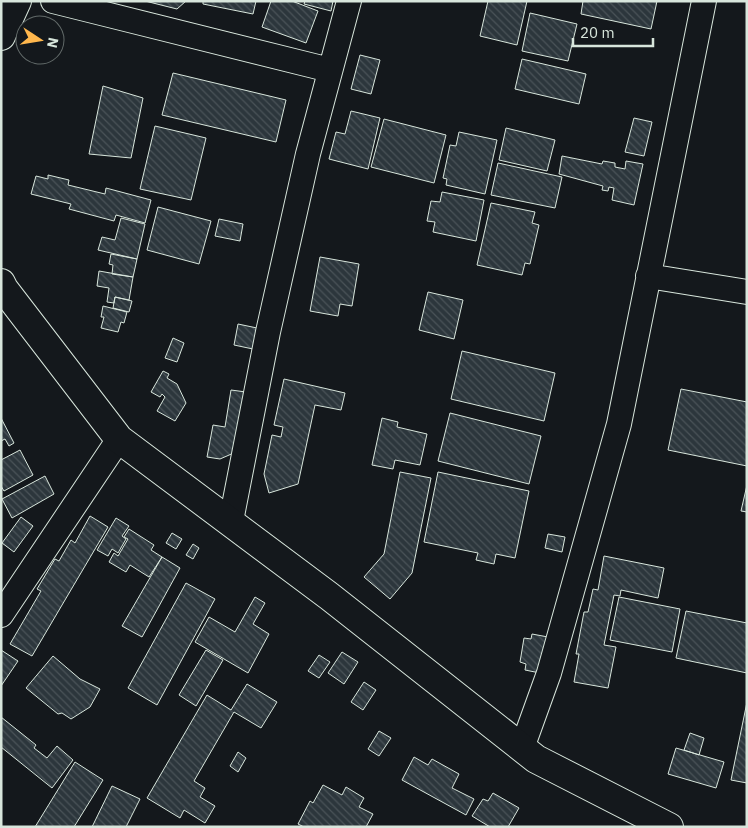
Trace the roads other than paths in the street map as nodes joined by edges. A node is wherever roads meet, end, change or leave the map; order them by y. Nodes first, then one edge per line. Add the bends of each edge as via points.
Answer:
1 (17, 1) edge
2 (54, 1) edge
3 (349, 1) edge
4 (704, 1) edge
5 (1, 36) edge
6 (330, 70) junction
7 (648, 276) junction
8 (1, 283) edge
9 (747, 292) edge
10 (119, 439) junction
11 (231, 521) junction
12 (1, 615) edge
13 (522, 748) junction
14 (669, 827) edge

1 - 5 main road
2 - 6 street
3 - 6 street
4 - 7 street
6 - 11 street via 268,332
7 - 9 street
7 - 13 street via 619,424 549,673
8 - 10 main road
10 - 11 main road
10 - 12 street
11 - 13 main road
13 - 14 main road via 536,759

